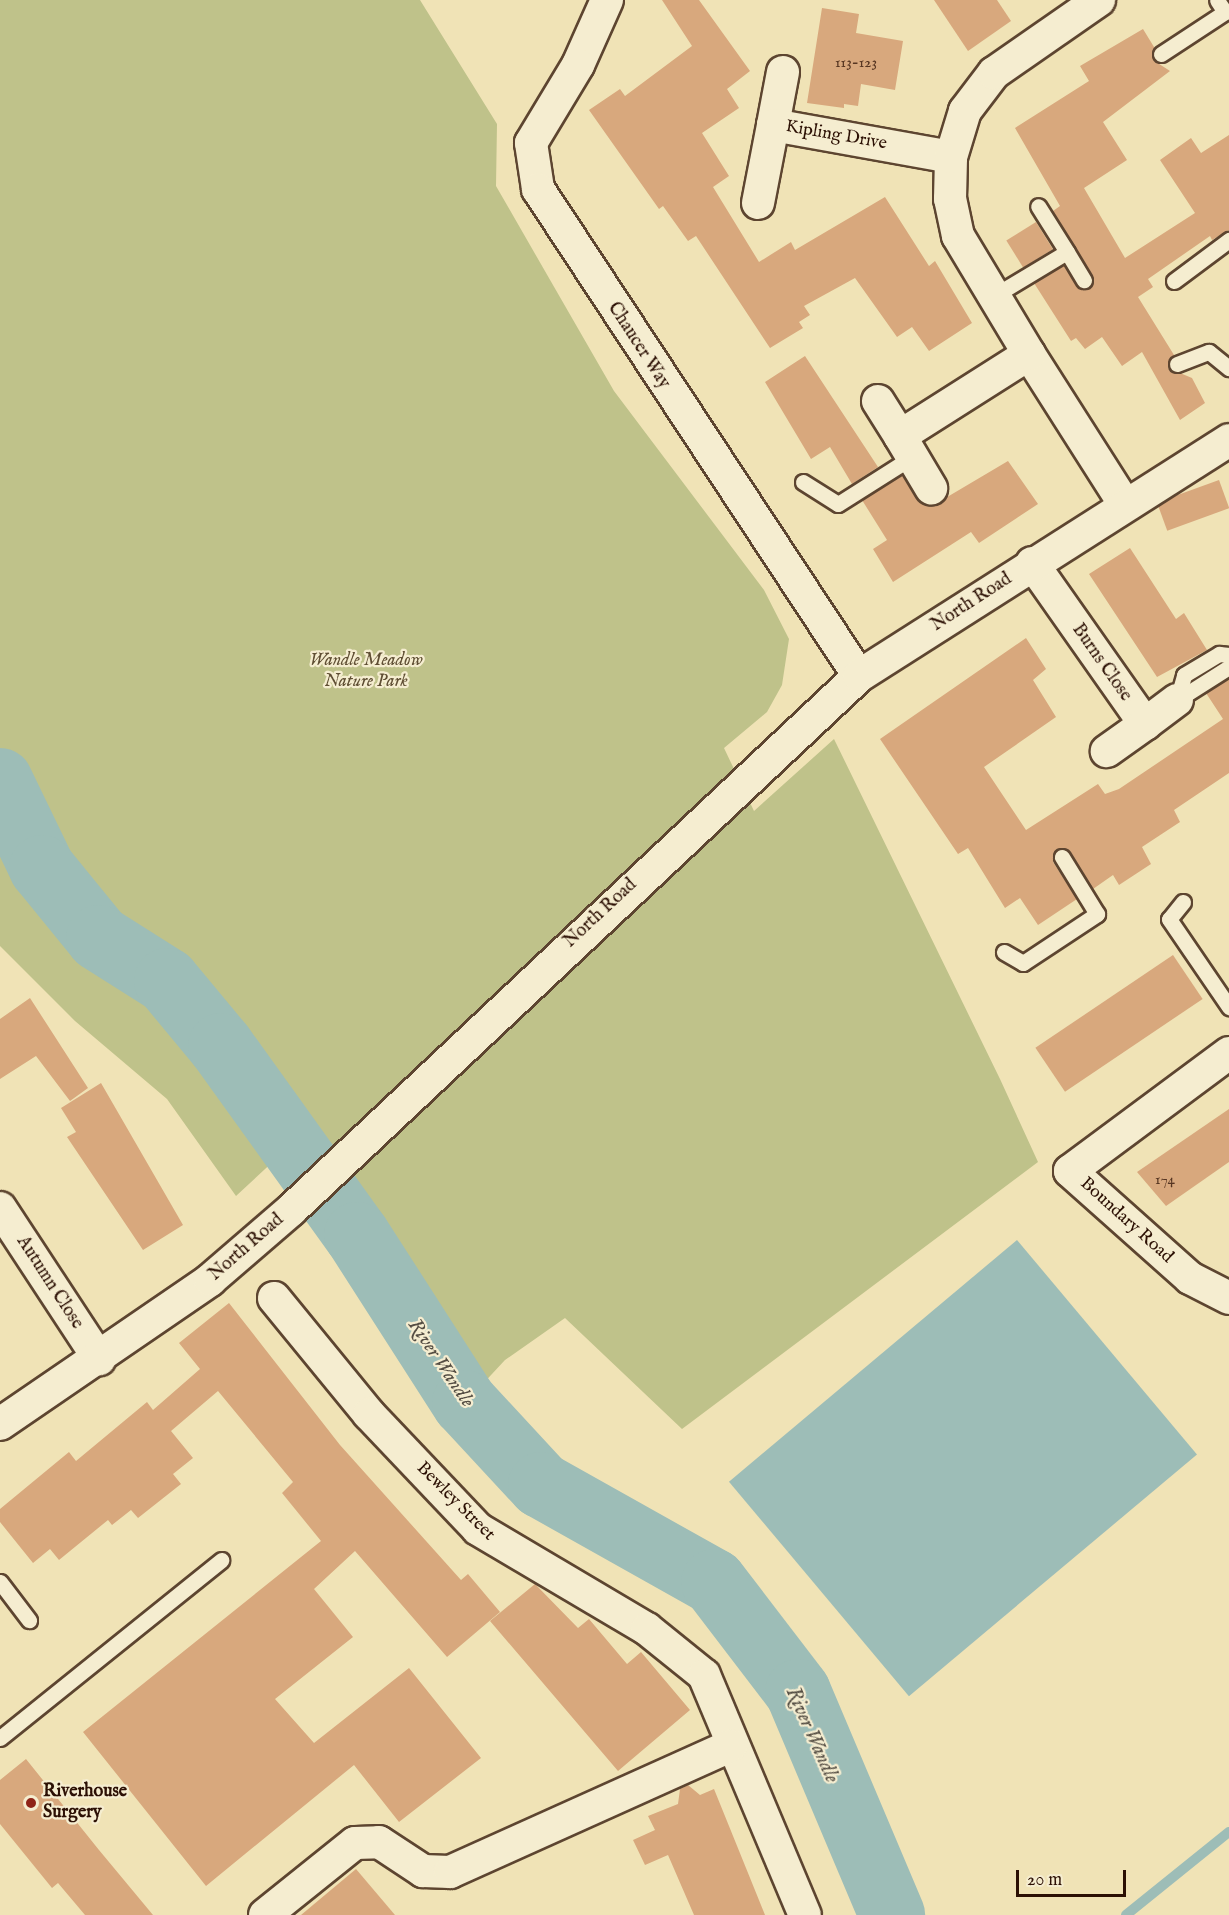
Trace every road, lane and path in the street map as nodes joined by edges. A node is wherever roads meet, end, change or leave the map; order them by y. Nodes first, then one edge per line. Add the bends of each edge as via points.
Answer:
1 (607, 0) edge
2 (1099, 0) edge
3 (1217, 0) edge
4 (1161, 54) dead end
5 (783, 72) dead end
6 (773, 125) junction
7 (951, 157) junction
8 (758, 203) dead end
9 (1038, 206) dead end
10 (1229, 240) edge
11 (1067, 252) junction
12 (1084, 280) dead end
13 (1174, 281) dead end
14 (992, 297) junction
15 (1029, 354) junction
16 (1177, 364) dead end
17 (1229, 368) edge
18 (878, 401) dead end
19 (1229, 440) edge
20 (906, 447) junction
21 (803, 482) dead end
22 (931, 488) dead end
23 (1124, 503) junction
24 (1032, 563) junction
25 (1229, 655) edge
26 (1229, 667) edge
27 (860, 676) junction
28 (1177, 700) junction
29 (1145, 724) junction
30 (1107, 751) dead end
31 (1062, 857) dead end
32 (1183, 902) dead end
33 (1004, 952) dead end
34 (1229, 1007) edge
35 (1229, 1053) edge
36 (0, 1208) edge
37 (274, 1298) dead end
38 (1229, 1298) edge
39 (99, 1359) junction
40 (0, 1424) edge
41 (221, 1560) dead end
42 (0, 1582) edge
43 (29, 1620) dead end
44 (0, 1738) edge
45 (731, 1746) junction
46 (265, 1915) edge
47 (805, 1915) edge

1 - 27 street, Chaucer Way via 578,65 531,143 538,189
2 - 7 street via 994,73 965,111
3 - 4 lane via 1225,12
5 - 6 street, Kipling Drive
6 - 7 street, Kipling Drive
6 - 8 street
7 - 14 street via 950,199 958,236
9 - 11 lane
10 - 13 lane
11 - 12 lane
11 - 14 lane
14 - 15 street
15 - 20 street
15 - 23 street
16 - 17 lane via 1209,352
18 - 20 street
19 - 23 street, North Road
20 - 21 lane via 838,504
20 - 22 street
23 - 24 street, North Road
24 - 27 street, North Road
24 - 29 street, Burns Close
25 - 28 lane via 1219,654 1184,675
26 - 28 lane
27 - 39 street, North Road via 291,1210 210,1280
28 - 29 street
29 - 30 street
31 - 33 lane via 1097,914 1023,963
32 - 34 lane via 1169,919
35 - 38 street, Boundary Road via 1070,1171 1190,1278
36 - 39 street, Autumn Close
37 - 45 street, Bewley Street via 369,1414 478,1529 684,1655 704,1675
39 - 40 street, North Road
41 - 44 lane
42 - 43 lane
45 - 46 street via 450,1872 423,1871 379,1842 354,1843
45 - 47 street, Bewley Street

